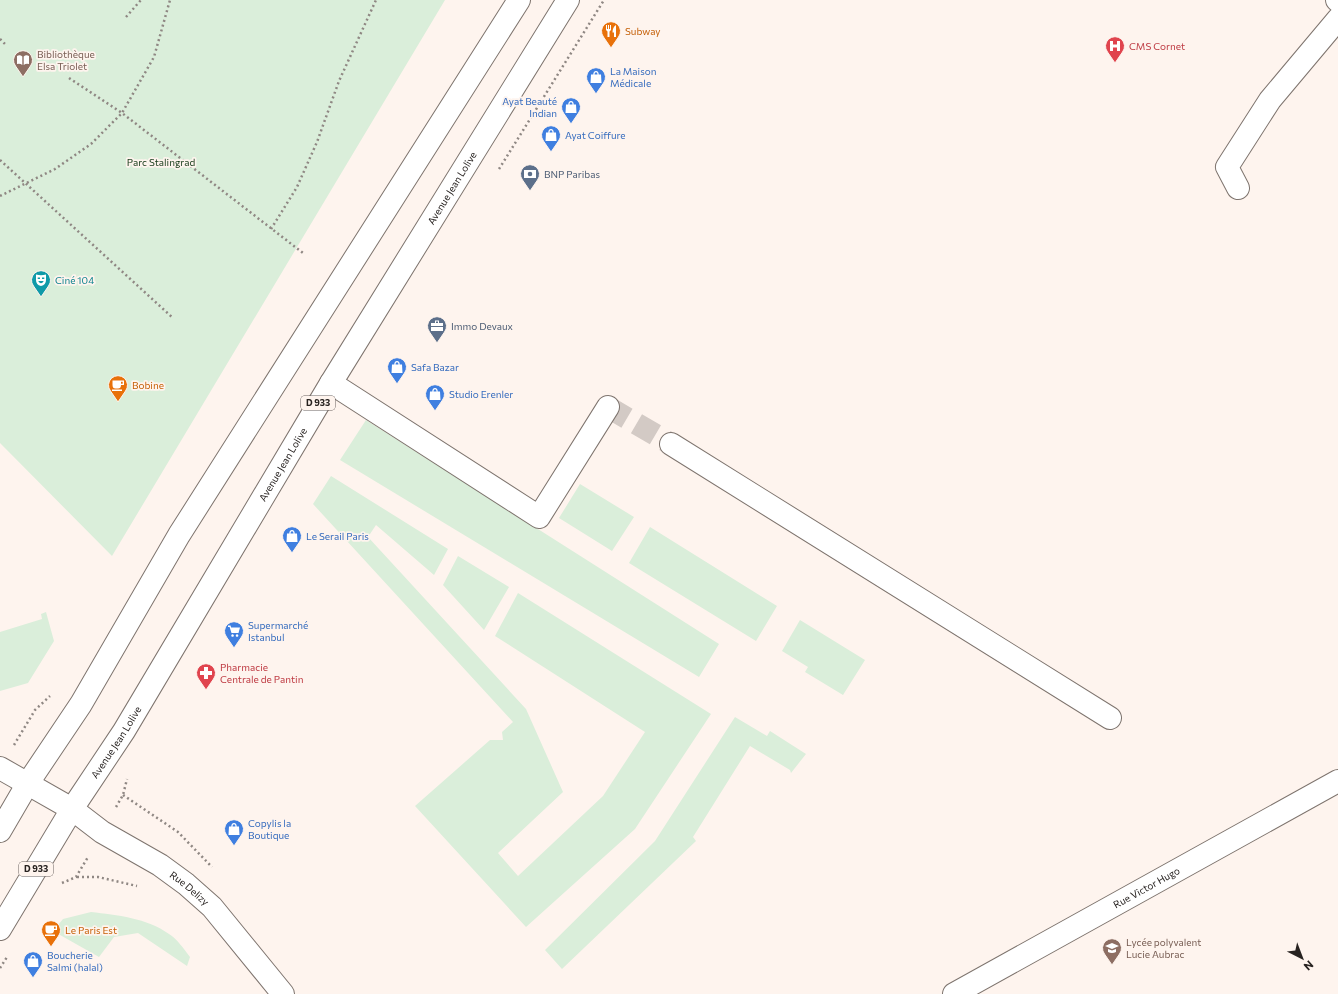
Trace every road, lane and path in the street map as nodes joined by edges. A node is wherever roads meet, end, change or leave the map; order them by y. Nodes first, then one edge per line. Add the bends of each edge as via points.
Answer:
1 (141, 0) edge
2 (170, 0) edge
3 (376, 0) edge
4 (519, 0) edge
5 (568, 0) edge
6 (126, 17) dead end
7 (1338, 19) edge
8 (0, 39) edge
9 (7, 46) dead end
10 (69, 78) dead end
11 (122, 113) junction
12 (0, 160) edge
13 (24, 183) junction
14 (1238, 188) dead end
15 (0, 196) edge
16 (270, 229) junction
17 (303, 253) dead end
18 (173, 318) dead end
19 (331, 383) junction
20 (608, 407) dead end
21 (671, 444) tunnel mouth
22 (1110, 718) dead end
23 (0, 768) edge
24 (1338, 780) edge
25 (28, 783) junction
26 (72, 809) junction
27 (0, 831) edge
28 (76, 877) dead end
29 (140, 887) dead end
30 (0, 930) edge
31 (283, 994) edge
32 (954, 994) edge

1 - 6 path
2 - 11 path via 154,57
3 - 16 path via 339,81 317,142 297,187
4 - 25 main road via 179,535 80,704
5 - 19 main road, Avenue Jean Lolive / D 933
7 - 14 main road via 1270,100 1227,167
8 - 9 path
10 - 11 path
11 - 13 path via 91,144 55,169
11 - 16 path
12 - 13 path
13 - 15 path
13 - 18 path
16 - 17 path
19 - 20 main road via 539,517
19 - 26 main road, Avenue Jean Lolive / D 933 via 124,732
21 - 22 main road
23 - 25 main road, Rue Delizy
24 - 32 main road, Rue Victor Hugo
25 - 26 main road, Rue Delizy
25 - 27 main road
26 - 30 main road, Avenue Jean Lolive / D 933
26 - 31 main road, Rue Delizy via 102,832 160,865 186,884 212,907
28 - 29 path via 98,877

